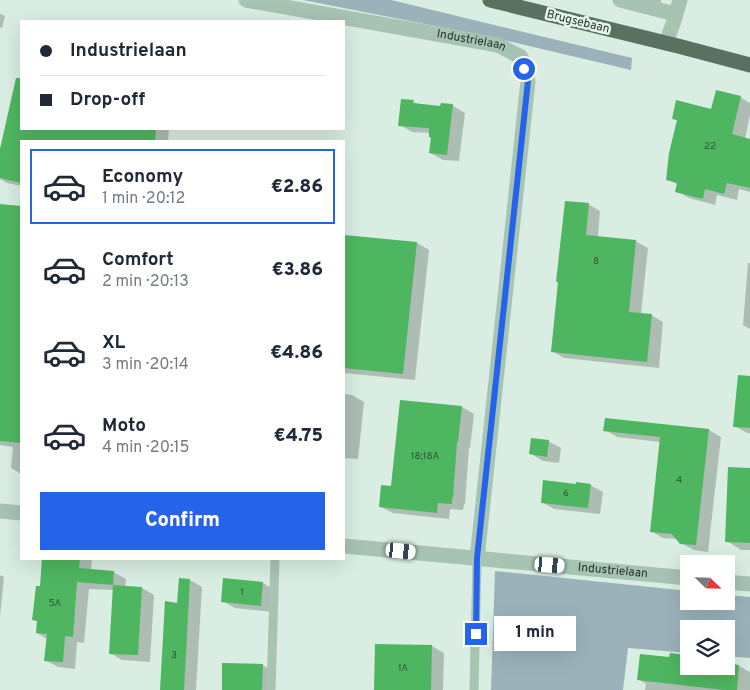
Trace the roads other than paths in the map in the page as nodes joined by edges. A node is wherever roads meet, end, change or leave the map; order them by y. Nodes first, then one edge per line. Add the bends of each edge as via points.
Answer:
1 (246, 0) edge
2 (490, 0) edge
3 (620, 0) edge
4 (678, 7) edge
5 (666, 43) junction
6 (750, 65) edge
7 (0, 511) edge
8 (20, 513) edge
9 (345, 546) edge
10 (477, 558) junction
11 (275, 560) edge
12 (680, 577) edge
13 (735, 583) edge
14 (750, 584) edge
15 (271, 690) edge
16 (474, 690) edge

1 - 10 street, Industrielaan via 498,45 521,57 528,81
2 - 5 main road, Brugsebaan
3 - 4 street
4 - 5 street
5 - 6 main road, Brugsebaan
7 - 8 street
9 - 10 street, Industrielaan
10 - 12 street, Industrielaan
10 - 16 lane
11 - 15 lane
13 - 14 street

